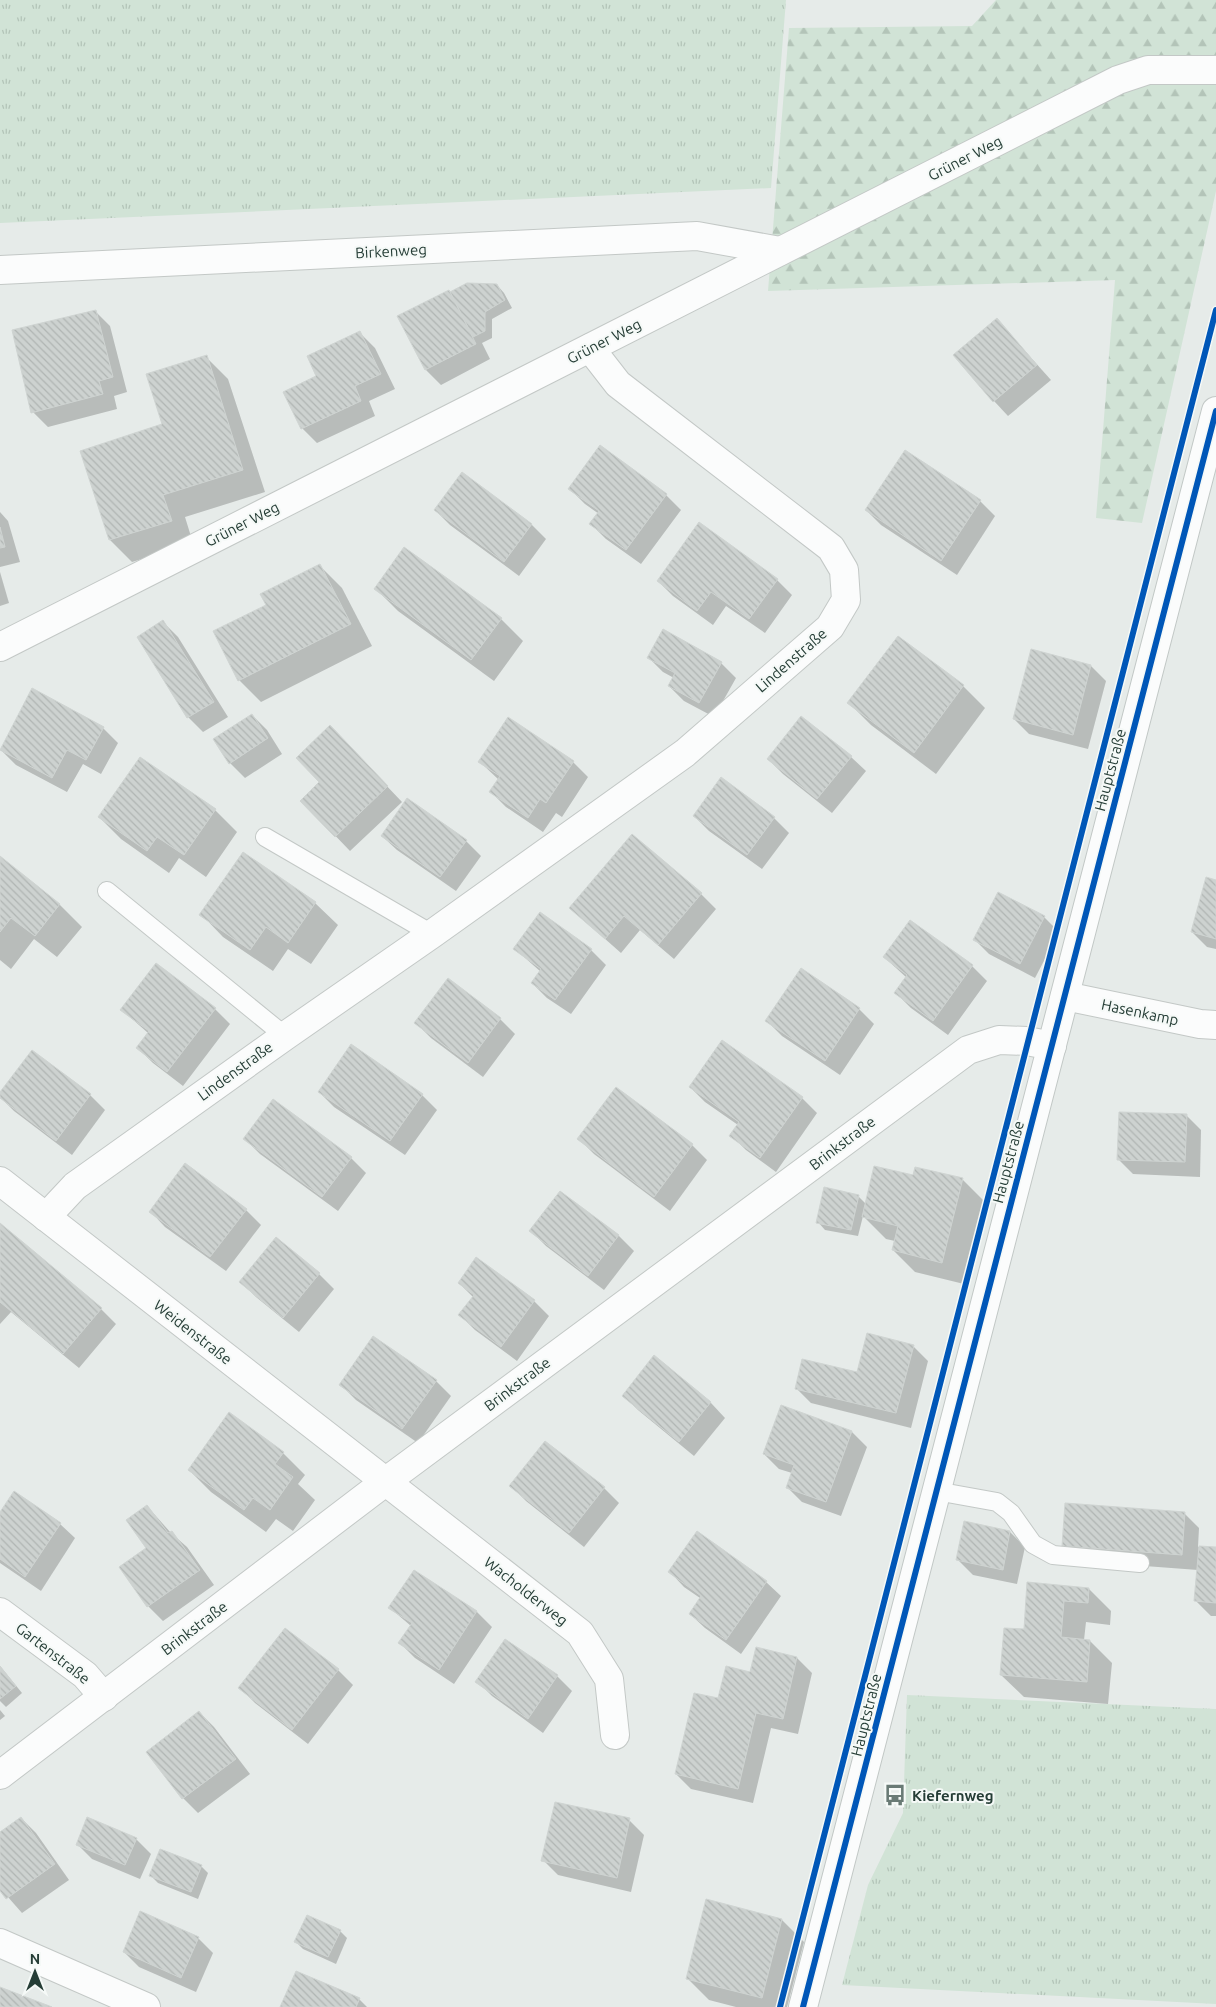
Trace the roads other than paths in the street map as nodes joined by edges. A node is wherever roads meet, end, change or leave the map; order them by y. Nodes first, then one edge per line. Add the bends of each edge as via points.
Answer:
1 (1216, 70) edge
2 (780, 251) junction
3 (0, 270) edge
4 (590, 348) junction
5 (1216, 411) edge
6 (0, 647) edge
7 (265, 837) dead end
8 (107, 891) dead end
9 (432, 934) junction
10 (1065, 996) junction
11 (1216, 1025) edge
12 (285, 1036) junction
13 (1052, 1046) junction
14 (0, 1181) edge
15 (46, 1217) junction
16 (385, 1482) junction
17 (936, 1491) junction
18 (1140, 1563) dead end
19 (0, 1612) edge
20 (104, 1697) junction
21 (615, 1735) dead end
22 (0, 1775) edge
23 (0, 1943) edge
24 (146, 2007) edge
25 (803, 2007) edge

1 - 2 street, Grüner Weg via 1148,70 1118,80
2 - 3 street, Birkenweg via 697,236
2 - 4 street, Grüner Weg
4 - 6 street, Grüner Weg
4 - 9 street, Lindenstraße via 618,384 831,548 844,570 846,600 830,627 685,753
5 - 10 street, Hauptstraße
7 - 9 lane
8 - 12 lane
9 - 12 street, Lindenstraße
10 - 11 street, Hasenkamp
10 - 13 street, Hauptstraße
12 - 15 street, Lindenstraße via 75,1186
13 - 16 street, Brinkstraße via 999,1040 968,1050
13 - 17 street, Hauptstraße
14 - 15 street, Weidenstraße
15 - 16 street, Weidenstraße
16 - 20 street, Brinkstraße
16 - 21 street, Wacholderweg via 580,1633 609,1679
17 - 18 lane via 997,1502 1011,1513 1033,1544 1053,1555
17 - 25 street, Hauptstraße
19 - 20 street, Gartenstraße via 85,1675
20 - 22 street, Brinkstraße
23 - 24 street

